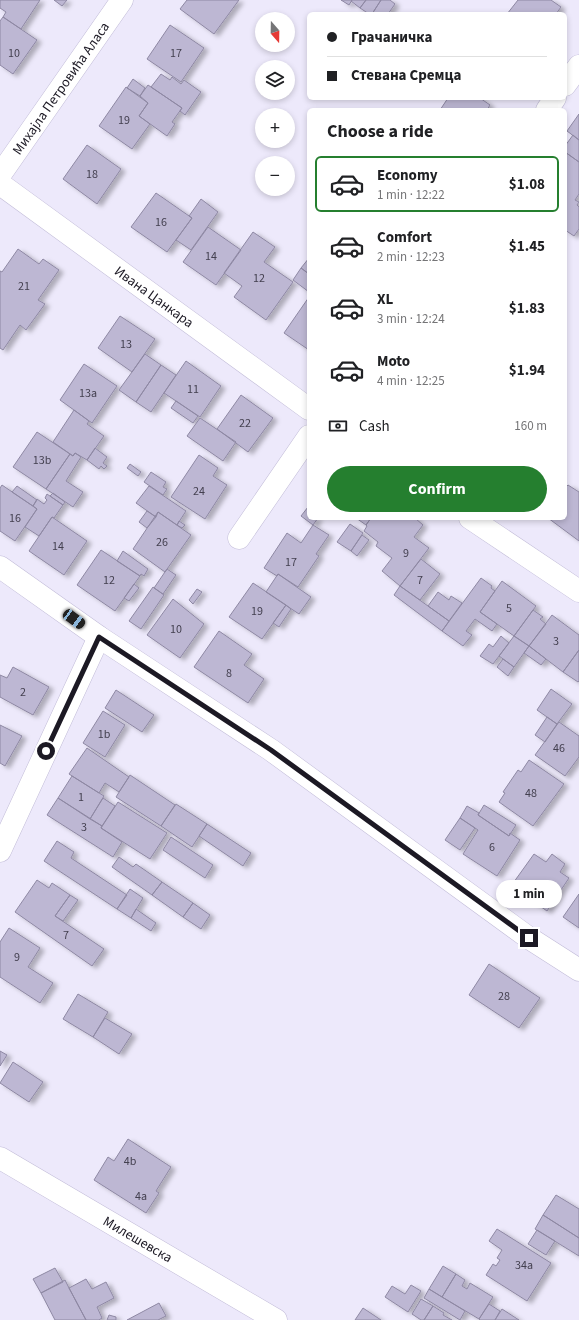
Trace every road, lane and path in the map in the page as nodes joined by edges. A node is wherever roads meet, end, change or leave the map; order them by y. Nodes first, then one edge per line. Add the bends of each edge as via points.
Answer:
1 (122, 0) edge
2 (579, 66) edge
3 (567, 82) edge
4 (0, 175) edge
5 (0, 184) edge
6 (307, 409) edge
7 (307, 439) edge
8 (473, 520) edge
9 (239, 538) dead end
10 (0, 566) edge
11 (579, 591) edge
12 (99, 637) junction
13 (0, 851) edge
14 (579, 970) edge
15 (0, 1158) edge
16 (276, 1320) edge

1 - 4 street, Михајла Петровића Аласа
2 - 3 street
5 - 6 street, Ивана Цанкара
7 - 9 street
8 - 11 street
10 - 12 street
12 - 13 street
12 - 14 street via 271,750 529,938
15 - 16 street, Милешевска

